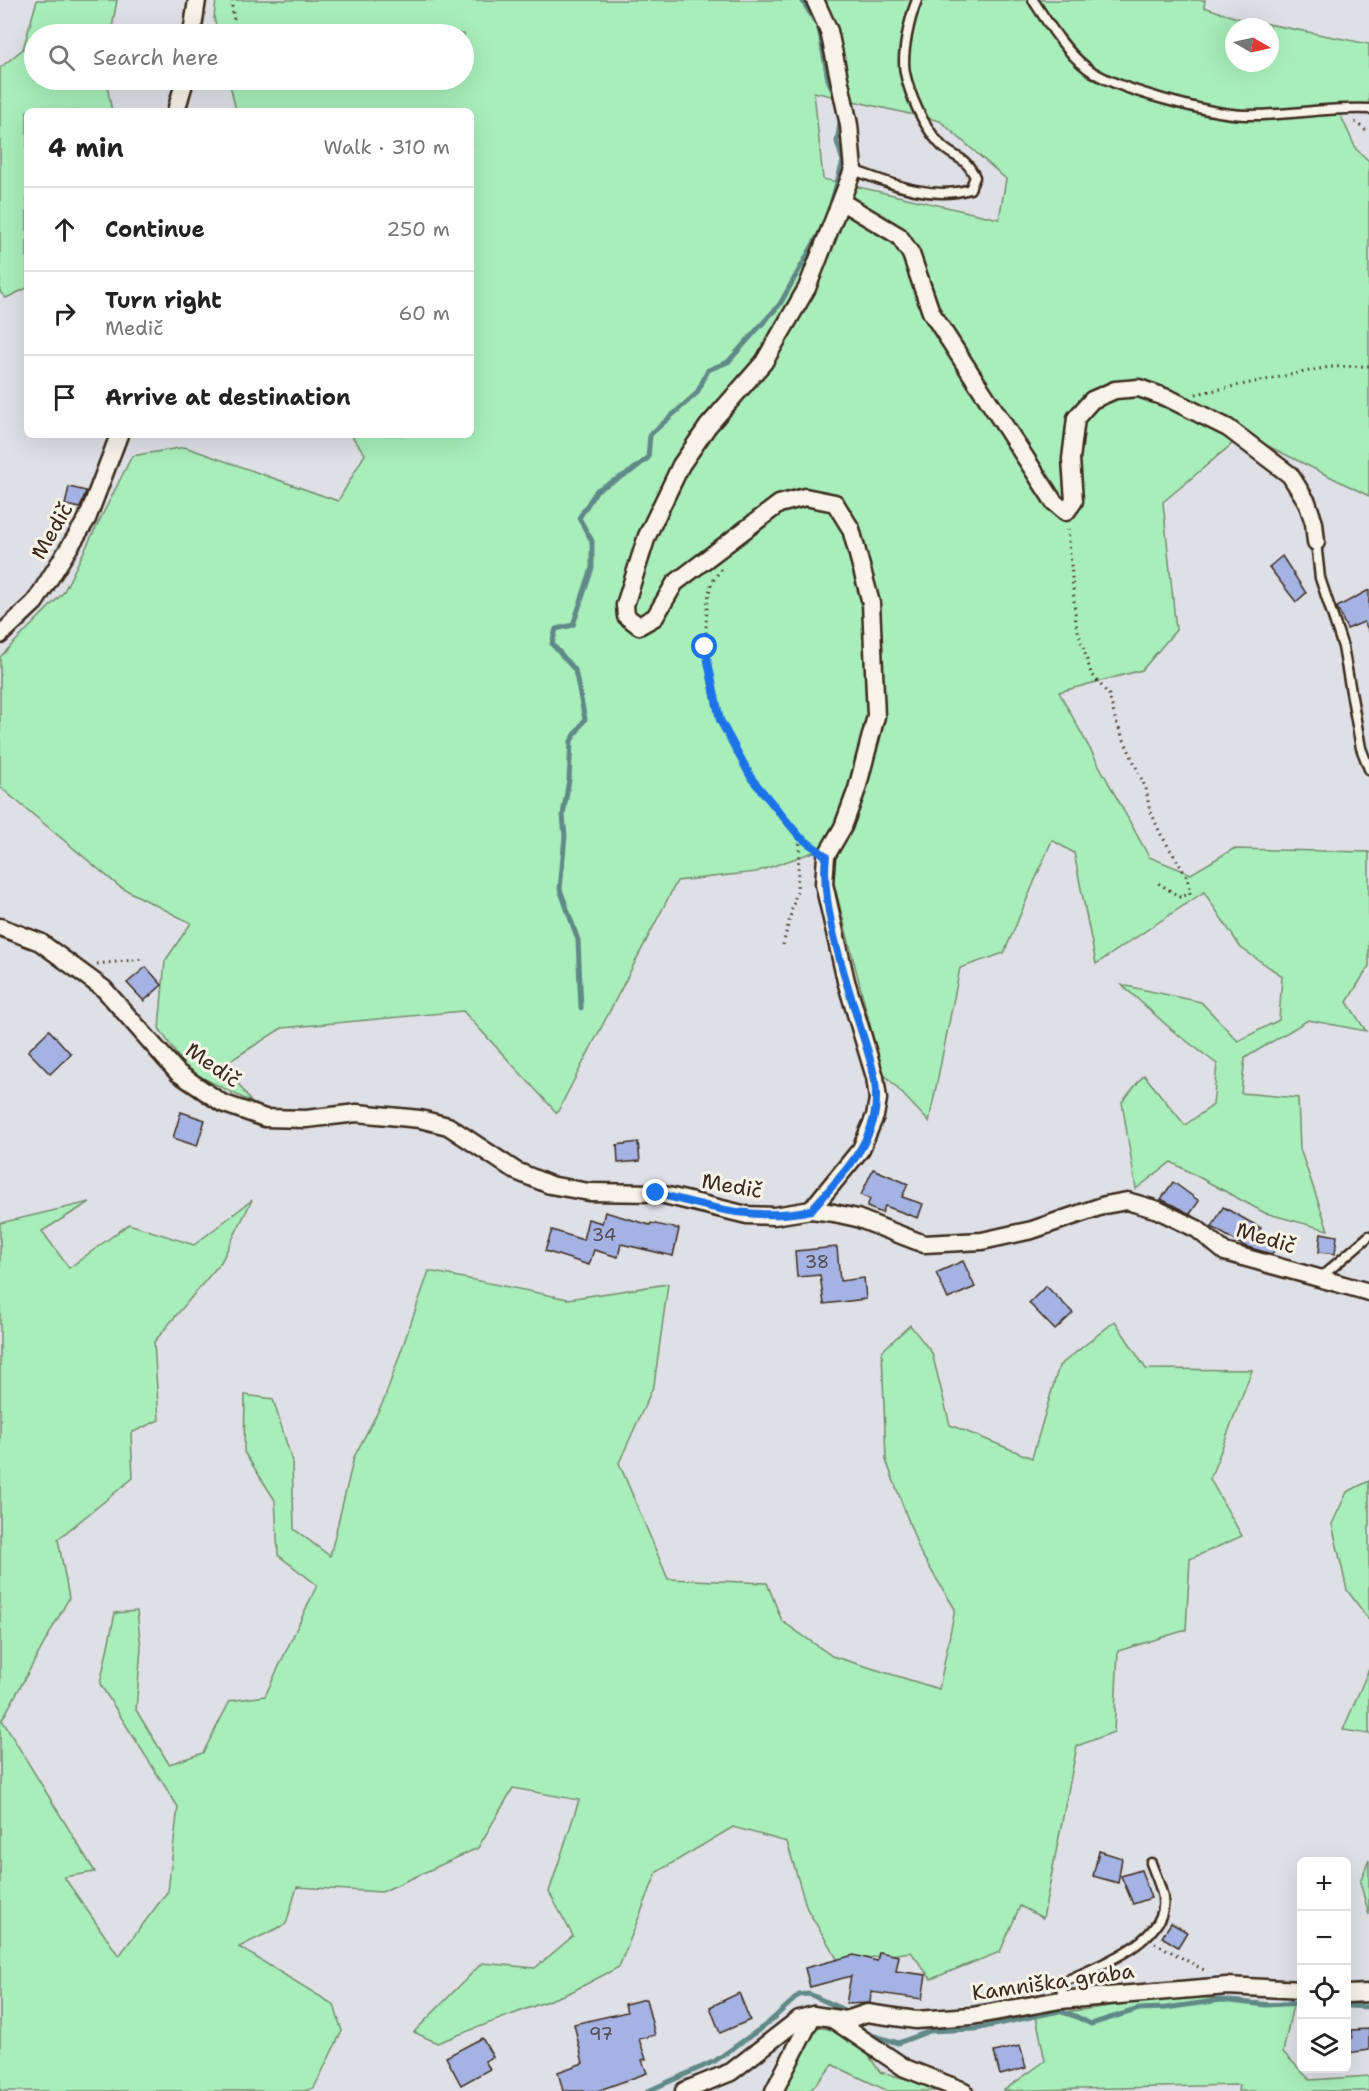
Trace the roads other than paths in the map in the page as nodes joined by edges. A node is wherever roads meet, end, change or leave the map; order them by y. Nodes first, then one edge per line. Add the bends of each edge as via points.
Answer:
1 (197, 0) edge
2 (815, 0) edge
3 (917, 0) edge
4 (1033, 0) edge
5 (193, 24) edge
6 (182, 90) edge
7 (177, 108) edge
8 (1369, 109) edge
9 (853, 170) junction
10 (842, 202) junction
11 (118, 438) edge
12 (1316, 542) joint
13 (0, 635) edge
14 (1369, 769) edge
15 (0, 927) edge
16 (811, 1210) junction
17 (1369, 1236) edge
18 (1322, 1277) junction
19 (1369, 1292) edge
20 (1151, 1863) dead end
21 (1297, 1990) edge
22 (1369, 1993) edge
23 (1351, 1994) edge
24 (1066, 1999) junction
25 (813, 2015) junction
26 (839, 2019) junction
27 (684, 2091) edge
28 (774, 2091) edge
29 (964, 2091) edge

1 - 5 street
2 - 9 street via 829,31 847,115
3 - 9 lane via 907,34 904,71 919,112 939,144 968,162 975,177 970,189 957,193 905,189
4 - 8 lane via 1057,36 1087,69 1123,86 1244,115 1334,107
6 - 7 street
9 - 10 street
10 - 12 street via 899,236 911,254 931,312 1054,502 1066,512 1074,501 1071,459 1076,417 1092,400 1115,390 1139,388 1227,428 1290,475 1307,502
10 - 16 street via 807,288 764,362 708,426 681,465 647,536 625,605 627,616 639,626 655,617 675,583 779,504 805,497 835,503 851,529 870,603 876,716 857,789 843,827 826,856 824,884 878,1099 861,1149
11 - 13 street, Medič via 87,519 35,602
12 - 14 lane via 1320,578 1343,647 1361,748
15 - 16 street, Medič via 40,942 110,995 178,1073 222,1103 265,1118 306,1119 357,1113 420,1119 448,1126 516,1171 550,1185 589,1192 656,1193 747,1215 774,1216
16 - 18 street, Medič via 857,1218 924,1244 955,1244 1032,1230 1127,1201 1158,1210 1197,1229 1225,1252
17 - 18 lane
18 - 19 street, Medič
20 - 24 lane via 1163,1900 1160,1919 1145,1938 1059,1984
21 - 24 street, Kamniška graba via 1227,1986
22 - 23 street
24 - 26 street, Kamniška graba via 972,2016 927,2019 867,2013
25 - 26 street, Kamniška graba
25 - 27 street via 799,2019 731,2072
25 - 28 street
26 - 29 street via 905,2068

